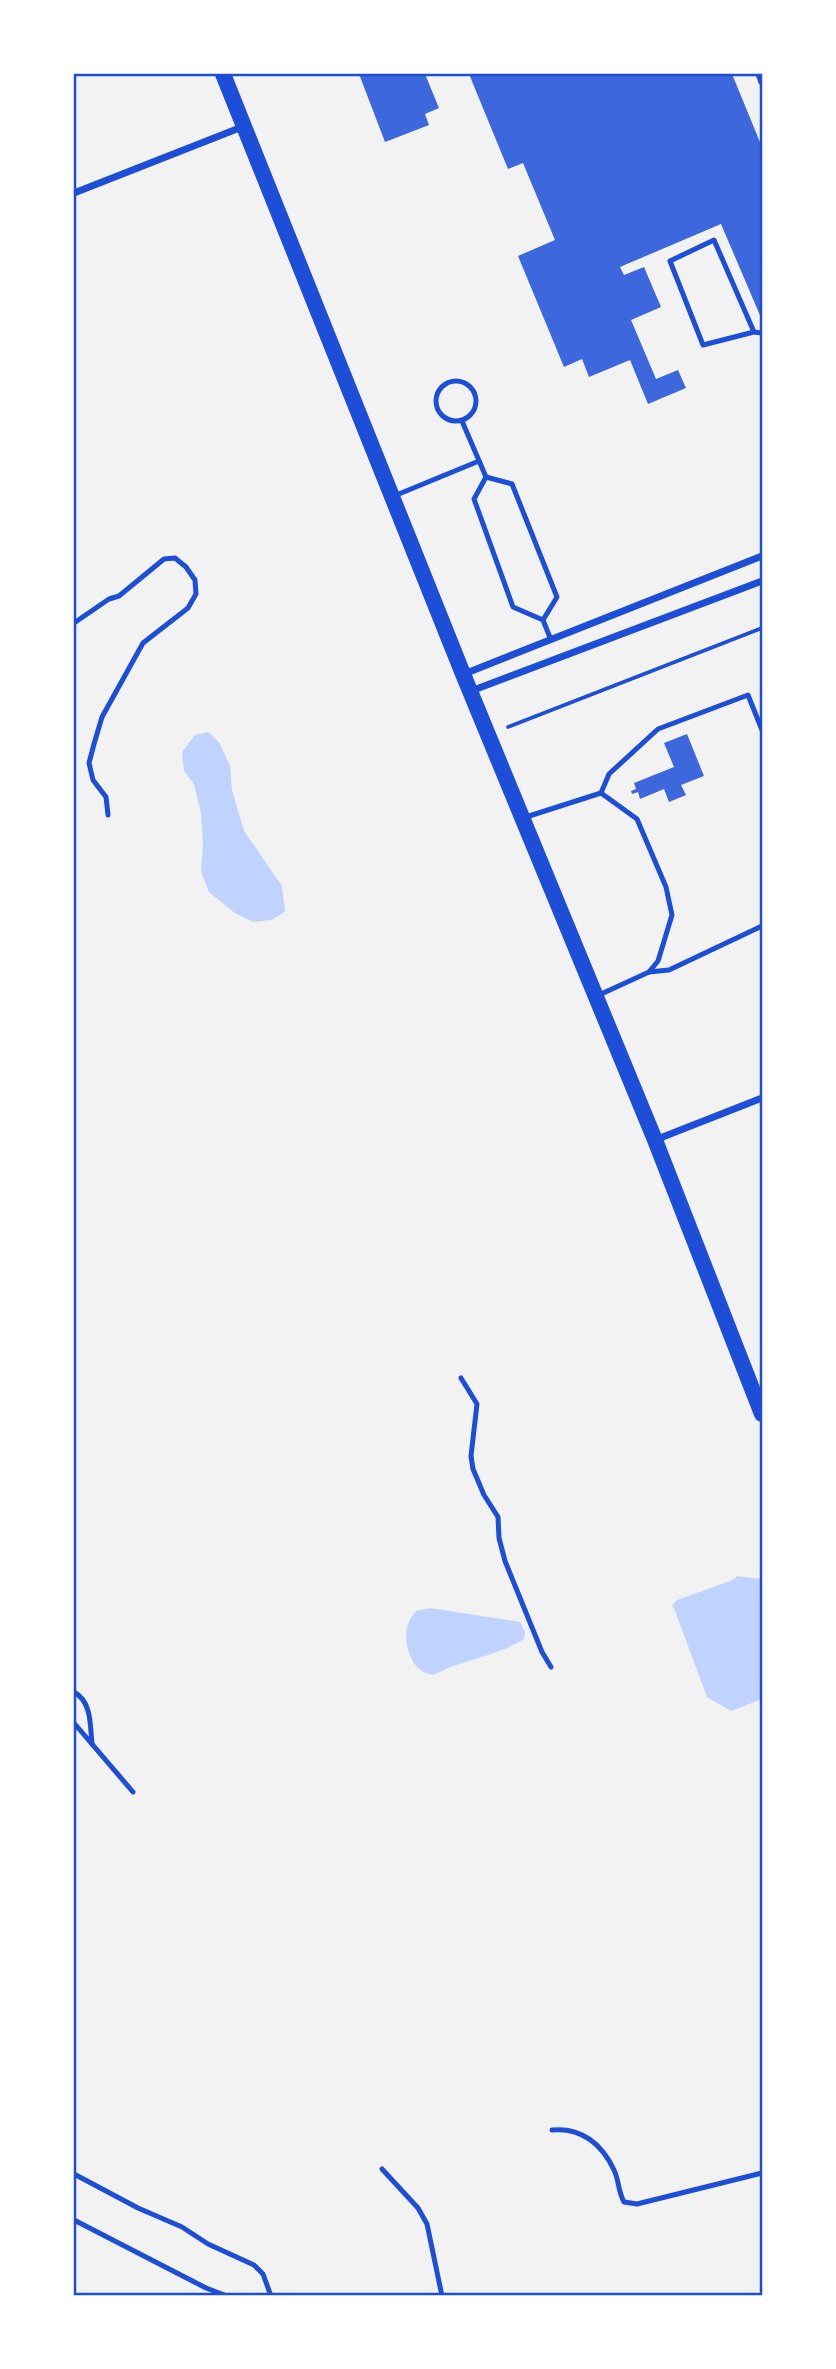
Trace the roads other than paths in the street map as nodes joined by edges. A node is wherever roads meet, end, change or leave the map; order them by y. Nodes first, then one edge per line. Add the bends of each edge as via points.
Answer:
1 (223, 74) edge
2 (759, 74) edge
3 (762, 82) edge
4 (242, 127) junction
5 (74, 193) edge
6 (754, 332) junction
7 (762, 333) edge
8 (462, 421) junction
9 (479, 461) junction
10 (486, 477) junction
11 (392, 497) junction
12 (762, 556) edge
13 (762, 581) edge
14 (543, 620) junction
15 (74, 623) edge
16 (551, 640) junction
17 (463, 674) junction
18 (470, 691) junction
19 (762, 730) edge
20 (601, 793) junction
21 (108, 816) dead end
22 (523, 818) junction
23 (762, 926) edge
24 (649, 972) junction
25 (596, 997) junction
26 (762, 1098) edge
27 (654, 1140) junction
28 (461, 1378) dead end
29 (762, 1415) edge
30 (551, 1667) dead end
31 (74, 1692) edge
32 (74, 1723) edge
33 (92, 1744) junction
34 (133, 1791) dead end
35 (552, 2130) dead end
36 (383, 2169) dead end
37 (762, 2173) edge
38 (74, 2174) edge
39 (74, 2220) edge
40 (227, 2295) edge
41 (271, 2295) edge
42 (442, 2295) edge

1 - 4 main road
2 - 3 street
4 - 5 street
4 - 11 main road
6 - 6 lane via 703,345 670,261 714,240
6 - 7 lane
8 - 8 lane via 473,413 476,400 466,383 452,381 437,394 437,407 444,417
8 - 9 lane
9 - 10 lane
9 - 11 lane
10 - 14 lane via 474,499 513,607
10 - 14 lane via 512,484 557,597
11 - 17 main road
12 - 16 street
13 - 18 street
14 - 16 lane
15 - 21 lane via 119,596 164,559 175,558 195,580 196,594 188,608 143,643 102,718 89,763 93,780 106,797
16 - 17 street
17 - 18 main road
18 - 22 main road
19 - 20 lane via 748,695 658,729 609,774
20 - 22 lane
20 - 24 lane via 637,819 666,887 672,915 658,961
22 - 25 main road
23 - 24 lane via 669,970
24 - 25 lane
25 - 27 main road
26 - 27 street
27 - 29 main road
28 - 30 lane via 477,1404 472,1469 498,1517 505,1561
31 - 33 lane via 89,1710
32 - 33 lane
33 - 34 lane
35 - 37 lane via 567,2129 597,2144 616,2172 624,2202 637,2204
36 - 42 lane via 427,2224
38 - 41 lane via 254,2265
39 - 40 lane

